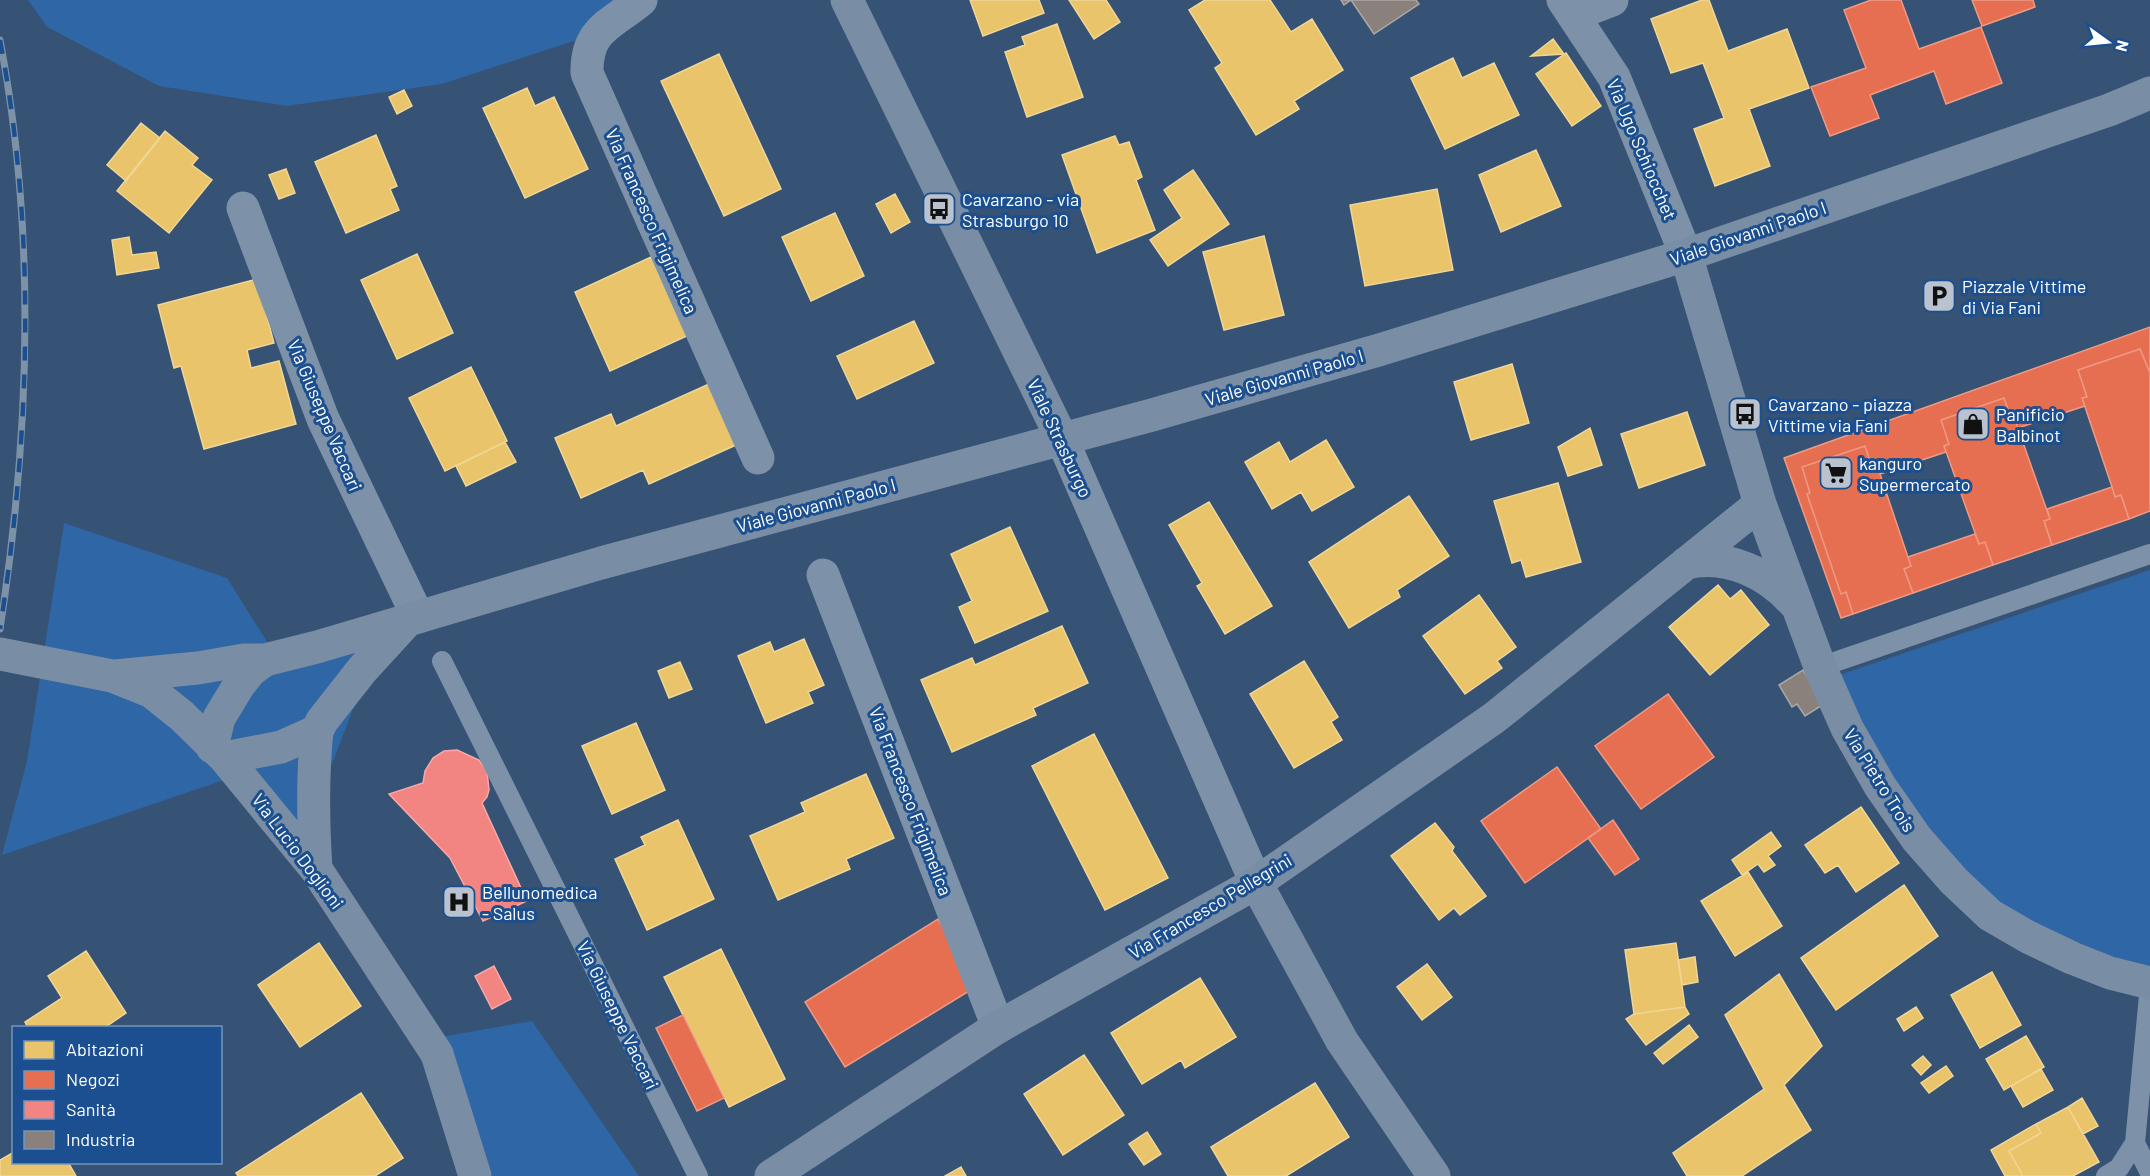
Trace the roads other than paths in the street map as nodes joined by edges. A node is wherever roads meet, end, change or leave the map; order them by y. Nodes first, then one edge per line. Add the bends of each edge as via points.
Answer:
1 (641, 0) edge
2 (847, 0) edge
3 (1612, 0) edge
4 (1568, 8) edge
5 (2150, 93) edge
6 (243, 208) dead end
7 (1686, 255) junction
8 (1062, 439) junction
9 (758, 458) dead end
10 (1760, 504) junction
11 (2150, 554) edge
12 (1686, 563) junction
13 (823, 575) dead end
14 (1799, 608) junction
15 (412, 619) junction
16 (0, 654) edge
17 (265, 660) junction
18 (442, 661) dead end
19 (1820, 666) junction
20 (112, 676) junction
21 (317, 731) junction
22 (218, 752) junction
23 (316, 869) junction
24 (1256, 883) junction
25 (2150, 984) edge
26 (998, 1026) junction
27 (2135, 1143) junction
28 (786, 1172) edge
29 (2150, 1173) edge
30 (475, 1176) edge
31 (698, 1176) edge
32 (1434, 1176) edge
33 (2106, 1176) edge

1 - 9 street, Via Francesco Frigimelica via 596,34 589,45 587,73
2 - 8 street, Viale Strasburgo
3 - 4 street, Via Ugo Schiocchet
4 - 7 street, Via Ugo Schiocchet via 1614,77
5 - 7 street, Viale Giovanni Paolo I
6 - 15 street, Via Giuseppe Vaccari via 323,419
7 - 8 street, Viale Giovanni Paolo I via 1379,350
7 - 10 street, Via Pietro Trois
8 - 15 street, Viale Giovanni Paolo I via 601,563
8 - 24 street, Viale Strasburgo
10 - 12 street, Via Francesco Pellegrini
10 - 14 street, Via Pietro Trois
11 - 19 lane
12 - 14 street via 1714,560 1738,566 1775,584
12 - 24 street, Via Francesco Pellegrini via 1494,718
13 - 26 street, Via Francesco Frigimelica
14 - 19 street, Via Pietro Trois
15 - 17 street, Viale Giovanni Paolo I
15 - 21 street via 362,670
16 - 20 street, Via Lucio Doglioni
17 - 20 street
17 - 22 street, Viale Giovanni Paolo I via 250,670 219,718
18 - 31 lane, Via Giuseppe Vaccari
19 - 25 street, Via Pietro Trois via 1847,728 1880,786 1917,839 1954,881 1990,915 2028,937 2110,973
20 - 22 street, Via Lucio Doglioni via 152,692
21 - 22 street via 281,747
21 - 23 street via 312,818
22 - 23 street, Via Lucio Doglioni
23 - 30 street, Via Lucio Doglioni via 437,1054
24 - 26 street, Via Francesco Pellegrini
24 - 32 street via 1342,1041
25 - 27 lane
26 - 28 street, Via Francesco Pellegrini
27 - 29 lane
27 - 33 lane via 2119,1168

